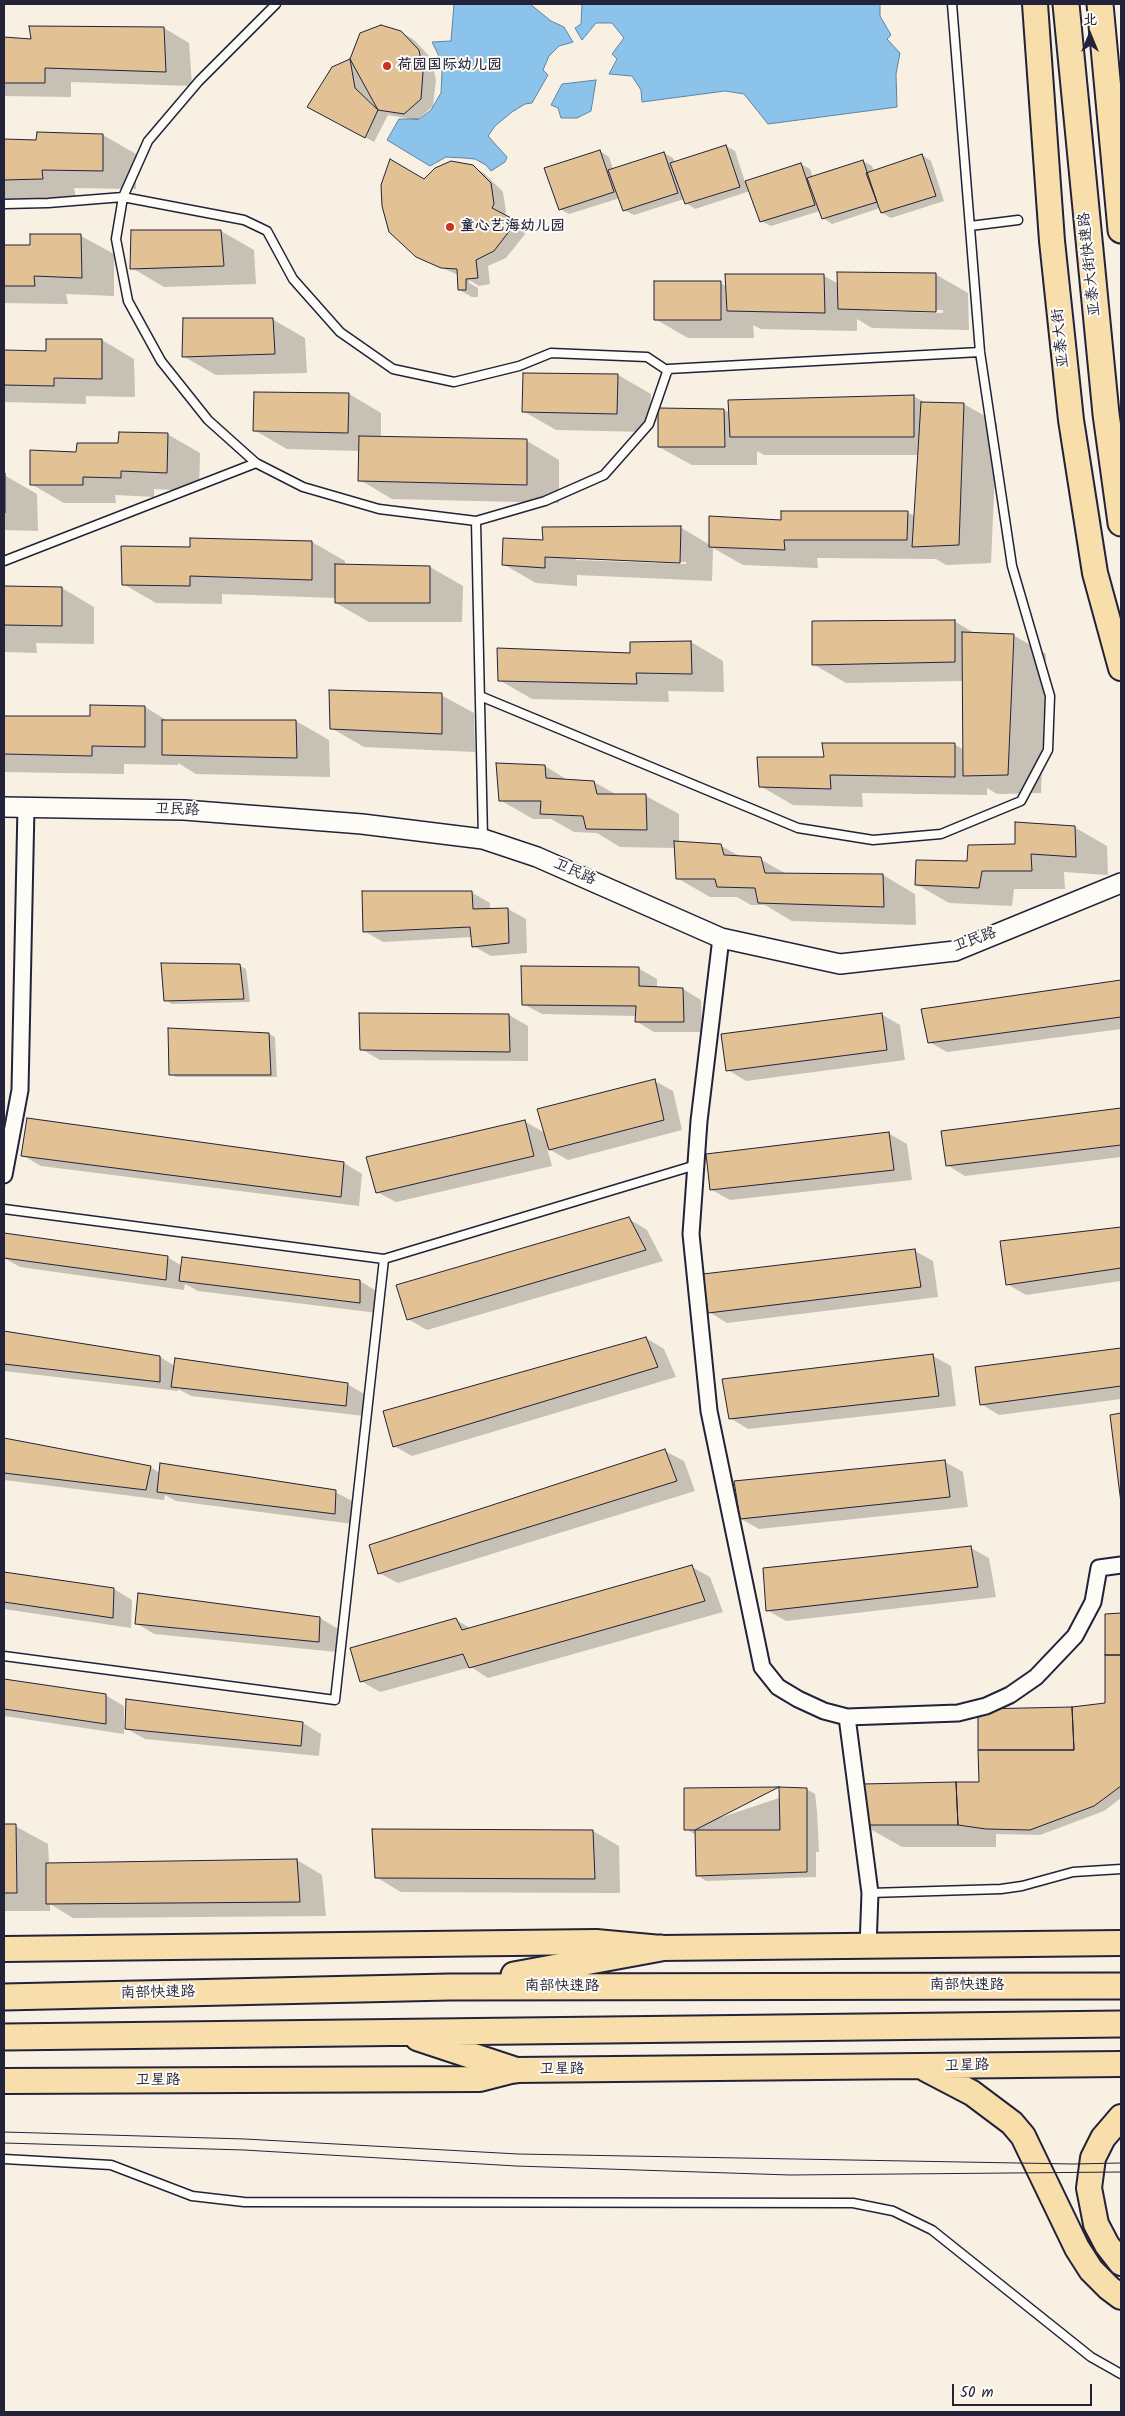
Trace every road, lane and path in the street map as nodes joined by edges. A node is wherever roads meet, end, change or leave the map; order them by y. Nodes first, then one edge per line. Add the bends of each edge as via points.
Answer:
1 (276, 4) edge
2 (952, 4) edge
3 (1035, 4) edge
4 (1066, 4) edge
5 (1100, 4) edge
6 (123, 197) junction
7 (4, 204) edge
8 (1018, 220) dead end
9 (970, 226) junction
10 (1121, 230) edge
11 (980, 352) junction
12 (668, 371) junction
13 (256, 464) junction
14 (476, 520) junction
15 (1121, 524) edge
16 (4, 561) edge
17 (1121, 668) edge
18 (480, 696) junction
19 (4, 807) edge
20 (26, 807) junction
21 (483, 839) junction
22 (1121, 883) edge
23 (721, 938) junction
24 (696, 1165) junction
25 (4, 1175) edge
26 (4, 1209) edge
27 (384, 1259) junction
28 (1121, 1565) edge
29 (4, 1656) edge
30 (847, 1717) junction
31 (1121, 1869) edge
32 (870, 1893) junction
33 (1121, 1943) edge
34 (868, 1947) junction
35 (661, 1948) junction
36 (4, 1950) edge
37 (1121, 1986) edge
38 (449, 1987) junction
39 (4, 1997) edge
40 (1121, 2024) edge
41 (399, 2032) junction
42 (4, 2037) edge
43 (1121, 2064) edge
44 (925, 2068) junction
45 (515, 2070) junction
46 (4, 2081) edge
47 (1121, 2117) edge
48 (4, 2159) edge
49 (1121, 2262) edge
50 (1121, 2297) edge
51 (1121, 2374) edge

1 - 6 lane via 199,80 148,141
2 - 9 lane
3 - 17 main road, 亚泰大街 via 1052,241 1071,420 1095,573
4 - 15 highway, 亚泰大街快速路 via 1106,414
5 - 10 highway
6 - 7 lane
6 - 12 lane via 244,220 267,231 293,278 340,332 393,369 454,382 518,366 551,353 647,358
6 - 13 lane via 116,239 128,301 160,362 208,420
8 - 9 lane
9 - 11 lane
11 - 12 lane
11 - 18 lane via 1012,566 1050,696 1048,750 1021,801 941,834 873,840 798,828
12 - 14 lane via 649,424 604,475 545,501
13 - 14 lane via 303,487 379,509
13 - 16 lane
14 - 18 lane
18 - 21 lane
19 - 20 street, 卫民路
20 - 21 street, 卫民路 via 184,810 362,824
20 - 25 street via 20,1090
21 - 23 street, 卫民路 via 537,857
22 - 23 street, 卫民路 via 955,950 840,964
23 - 24 street
24 - 27 lane
24 - 30 street via 692,1234 709,1410 762,1667 778,1687 791,1695 824,1712
26 - 27 lane
27 - 29 lane via 335,1700
28 - 30 street via 1099,1568 1093,1602 1075,1636 1036,1677 1010,1695 986,1706 958,1713
30 - 32 street
31 - 32 lane via 1073,1872 1001,1889
32 - 34 street
33 - 34 main road
34 - 35 main road
35 - 36 main road via 596,1942
35 - 38 highway
37 - 38 highway, 南部快速路
38 - 39 highway, 南部快速路
40 - 41 highway
41 - 42 highway
41 - 45 highway
43 - 44 main road, 卫星路
44 - 45 main road, 卫星路
44 - 50 main road via 972,2092 1012,2123 1023,2136 1077,2248 1092,2270
45 - 46 main road, 卫星路 via 480,2079
47 - 49 main road via 1103,2138 1093,2158 1089,2188 1096,2224
48 - 51 lane via 111,2165 192,2196 244,2202 853,2203 893,2211 932,2230 1092,2357

